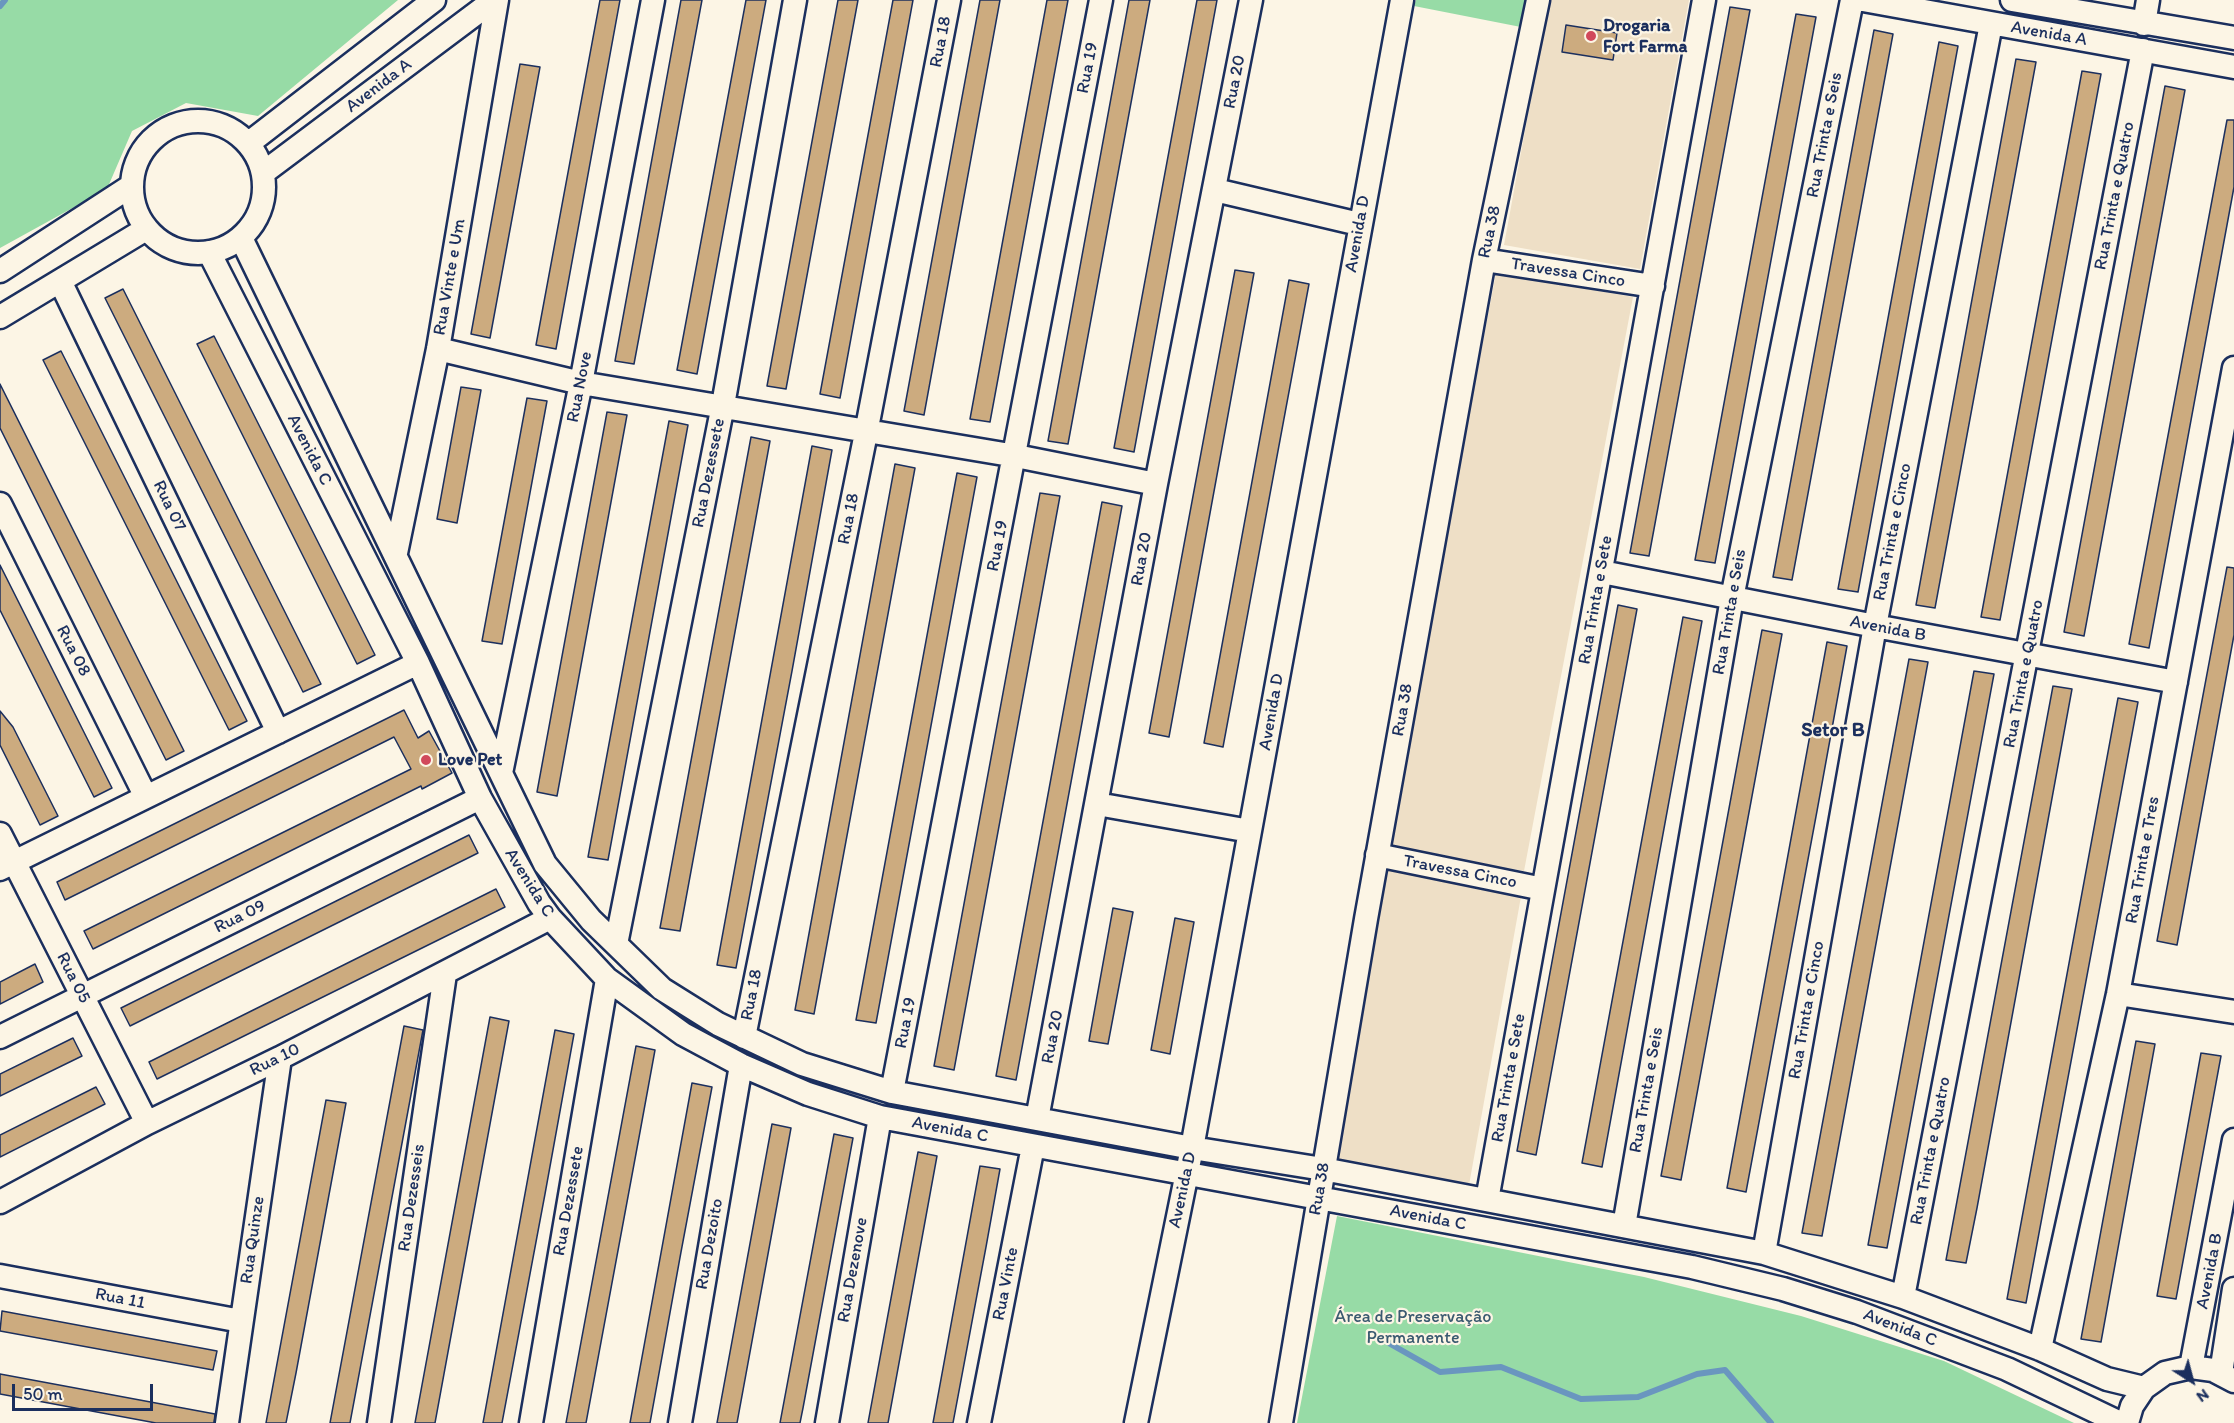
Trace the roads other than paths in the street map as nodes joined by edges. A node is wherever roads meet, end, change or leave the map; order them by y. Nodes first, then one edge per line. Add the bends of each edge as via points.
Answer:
1 (434, 0) edge
2 (496, 0) edge
3 (653, 0) edge
4 (795, 0) edge
5 (949, 0) edge
6 (1101, 0) edge
7 (1251, 0) edge
8 (1402, 0) edge
9 (1538, 0) edge
10 (1704, 0) edge
11 (1852, 0) edge
12 (1863, 0) edge
13 (2012, 0) edge
14 (2148, 0) edge
15 (1991, 24) junction
16 (2144, 24) junction
17 (2234, 38) edge
18 (2143, 50) junction
19 (2234, 67) edge
20 (249, 143) junction
21 (263, 173) junction
22 (131, 186) junction
23 (1215, 190) junction
24 (1359, 224) junction
25 (146, 229) junction
26 (241, 238) junction
27 (209, 252) junction
28 (1484, 260) junction
29 (0, 271) edge
30 (60, 281) junction
31 (1653, 286) junction
32 (0, 316) edge
33 (438, 349) junction
34 (2233, 380) edge
35 (581, 383) junction
36 (723, 405) junction
37 (866, 433) junction
38 (1016, 456) junction
39 (1156, 484) junction
40 (0, 504) edge
41 (396, 554) junction
42 (1602, 572) junction
43 (1732, 598) junction
44 (1875, 626) junction
45 (2027, 656) junction
46 (418, 663) junction
47 (2176, 682) junction
48 (278, 732) junction
49 (501, 773) junction
50 (146, 797) junction
51 (480, 798) junction
52 (1097, 804) junction
53 (1250, 831) junction
54 (0, 834) edge
55 (1377, 855) junction
56 (7, 865) edge
57 (1543, 889) junction
58 (550, 918) junction
59 (616, 945) junction
60 (445, 974) junction
61 (607, 979) junction
62 (2118, 994) junction
63 (82, 995) junction
64 (2234, 1012) edge
65 (0, 1037) edge
66 (744, 1037) junction
67 (280, 1058) junction
68 (741, 1065) junction
69 (892, 1092) junction
70 (880, 1117) junction
71 (1037, 1119) junction
72 (147, 1123) junction
73 (2234, 1140) edge
74 (1033, 1146) junction
75 (1192, 1148) junction
76 (1323, 1168) junction
77 (1186, 1174) junction
78 (1318, 1197) junction
79 (1487, 1200) junction
80 (0, 1202) edge
81 (1624, 1226) junction
82 (1764, 1253) junction
83 (0, 1276) edge
84 (2234, 1289) edge
85 (1903, 1297) junction
86 (241, 1321) junction
87 (2040, 1349) junction
88 (2191, 1367) junction
89 (2227, 1377) edge
90 (2144, 1388) junction
91 (226, 1423) edge
92 (379, 1423) edge
93 (531, 1423) edge
94 (680, 1423) edge
95 (827, 1423) edge
96 (979, 1423) edge
97 (1136, 1423) edge
98 (1281, 1423) edge
99 (2120, 1423) edge
100 (2127, 1423) edge

1 - 20 street, Avenida A
2 - 21 street, Avenida A
2 - 33 street, Rua Vinte e Um
3 - 35 street, Rua Nove
4 - 36 street, Rua Dezessete
5 - 37 street, Rua 18
6 - 38 street, Rua 19
7 - 23 street, Rua 20
8 - 24 street, Avenida D
9 - 28 street, Rua 38
10 - 31 street, Rua Trinta e Sete
11 - 43 street, Rua Trinta e Seis
12 - 15 street, Avenida A
13 - 16 street, Avenida A
14 - 16 street
15 - 18 street, Avenida A
15 - 44 street, Rua Trinta e Cinco
16 - 17 street, Avenida A
18 - 19 street, Avenida A
18 - 45 street, Rua Trinta e Quatro
20 - 21 street
20 - 22 street via 225,125 204,120 182,122 162,130 146,145 135,164
21 - 26 street via 264,197 256,219
22 - 25 street via 132,201
22 - 29 street
23 - 24 street
23 - 39 street, Rua 20
24 - 53 street, Avenida D
25 - 27 street via 175,249
25 - 30 street
26 - 27 street
26 - 41 street, Avenida C
27 - 46 street, Avenida C
28 - 31 street, Travessa Cinco
28 - 55 street, Rua 38
30 - 32 street
30 - 48 street, Rua 07
31 - 42 street, Rua Trinta e Sete
33 - 35 street
33 - 41 street, Rua Vinte e Um
34 - 47 street, Rua Trinta e Tres
35 - 36 street
35 - 49 street, Rua Nove
36 - 37 street
36 - 59 street, Rua Dezessete
37 - 38 street
37 - 66 street, Rua 18
38 - 39 street
38 - 69 street, Rua 19
39 - 52 street, Rua 20
40 - 50 street, Rua 08
41 - 49 street, Avenida C
42 - 43 street, Avenida B
42 - 57 street, Rua Trinta e Sete
43 - 44 street, Avenida B
43 - 81 street, Rua Trinta e Seis
44 - 45 street, Avenida B
44 - 82 street, Rua Trinta e Cinco
45 - 47 street, Avenida B
45 - 85 street, Rua Trinta e Quatro
46 - 48 street
46 - 51 street, Avenida C
47 - 62 street, Rua Trinta e Tres
48 - 50 street
49 - 59 street, Avenida C via 545,864 568,895
50 - 56 street
51 - 58 street, Avenida C
51 - 63 street, Rua 09
52 - 53 street
52 - 71 street, Rua 20
53 - 75 street, Avenida D
54 - 56 street, Rua 05
55 - 57 street, Travessa Cinco
55 - 76 street, Rua 38
56 - 63 street, Rua 05
57 - 79 street, Rua Trinta e Sete
58 - 60 street, Rua 10
58 - 61 street, Avenida C
59 - 66 street, Avenida C via 662,989
60 - 67 street, Rua 10
60 - 92 street, Rua Dezesseis
61 - 68 street, Avenida C via 683,1034
61 - 93 street, Rua Dezessete
62 - 64 street
62 - 87 street, Rua Trinta e Tres
63 - 65 street, Rua 09
63 - 72 street, Rua 05
66 - 69 street, Avenida C via 802,1064
67 - 72 street, Rua 10
67 - 86 street, Rua Quinze
68 - 70 street, Avenida C via 808,1094
68 - 94 street, Rua Dezoito
69 - 71 street, Avenida C
70 - 74 street, Avenida C
70 - 95 street, Rua Dezenove
71 - 75 street, Avenida C
72 - 80 street, Rua 10
73 - 88 street, Avenida B
74 - 77 street, Avenida C
74 - 96 street, Rua Vinte
75 - 76 street, Avenida C
75 - 77 street, Avenida D
76 - 78 street, Rua 38
76 - 79 street, Avenida C
77 - 78 street, Avenida C
77 - 97 street, Avenida D
78 - 98 street, Rua 38
78 - 99 street, Avenida C via 1692,1267 1783,1289 1857,1312 2007,1369
79 - 81 street, Avenida C
81 - 82 street, Avenida C
82 - 85 street, Avenida C
83 - 86 street, Rua 11
84 - 89 street, Avenida B
85 - 87 street, Avenida C
86 - 91 street, Rua Quinze
87 - 90 street, Avenida C via 2107,1379
88 - 89 street
88 - 90 street via 2165,1373
90 - 100 street

